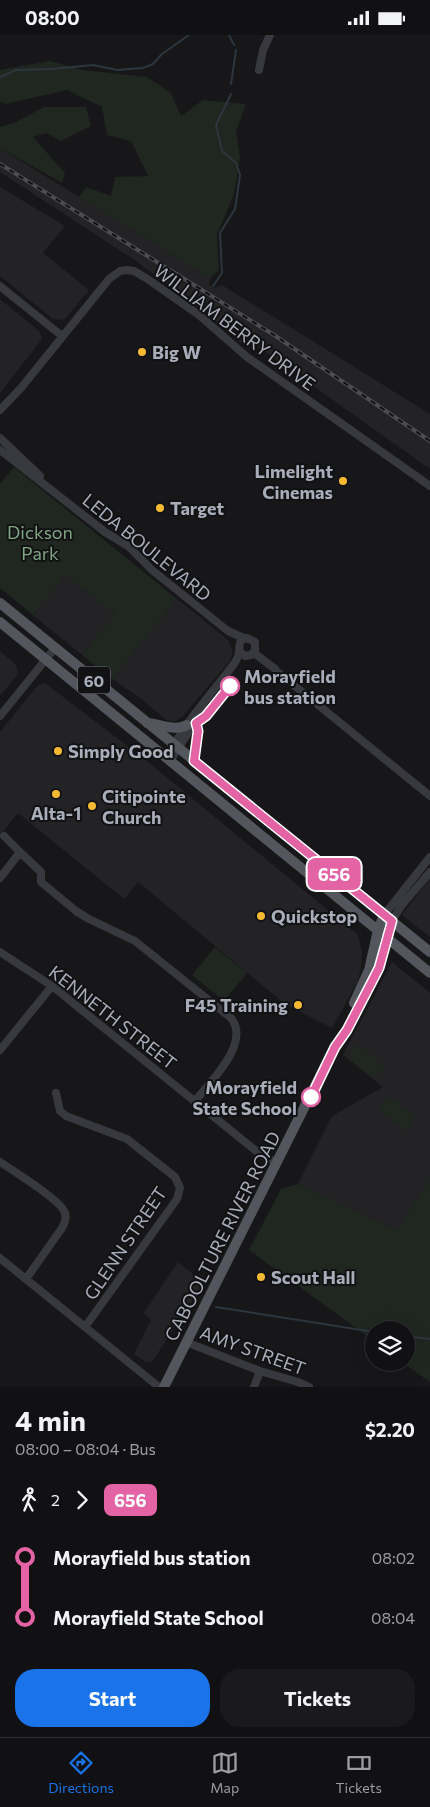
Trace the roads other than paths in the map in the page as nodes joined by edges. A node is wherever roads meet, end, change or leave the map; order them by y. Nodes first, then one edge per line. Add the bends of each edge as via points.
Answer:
1 (270, 35) edge
2 (259, 70) dead end
3 (0, 286) edge
4 (62, 336) junction
5 (0, 410) edge
6 (0, 438) edge
7 (0, 450) edge
8 (48, 486) junction
9 (430, 487) edge
10 (0, 603) edge
11 (0, 622) edge
12 (228, 631) junction
13 (244, 639) junction
14 (55, 648) junction
15 (239, 648) junction
16 (251, 654) junction
17 (46, 659) junction
18 (0, 716) edge
19 (146, 723) junction
20 (191, 724) junction
21 (176, 747) junction
22 (168, 759) junction
23 (194, 761) junction
24 (430, 796) edge
25 (4, 836) dead end
26 (22, 854) junction
27 (430, 857) edge
28 (430, 872) edge
29 (0, 878) edge
30 (388, 918) junction
31 (378, 930) junction
32 (388, 939) junction
33 (0, 951) edge
34 (430, 952) edge
35 (430, 973) edge
36 (52, 986) junction
37 (335, 1047) junction
38 (0, 1050) edge
39 (56, 1093) dead end
40 (195, 1101) junction
41 (0, 1163) edge
42 (277, 1163) junction
43 (0, 1258) edge
44 (26, 1279) junction
45 (86, 1327) junction
46 (186, 1342) junction
47 (260, 1371) junction
48 (159, 1387) edge
49 (164, 1387) edge
50 (254, 1387) edge
51 (309, 1387) edge

1 - 2 street
3 - 4 street
4 - 5 street, WILLIAM BERRY DRIVE
4 - 9 street, WILLIAM BERRY DRIVE via 112,276 123,270 134,271 199,315 237,350
6 - 8 street, LEDA BOULEVARD
7 - 8 street, LEDA BOULEVARD
8 - 12 street, LEDA BOULEVARD via 105,532 128,546 152,570
10 - 14 main road, 60
11 - 17 main road, 60
12 - 13 street, LEDA BOULEVARD
12 - 15 street, LEDA BOULEVARD
13 - 15 street
13 - 16 street via 255,642 256,647
14 - 17 street
14 - 19 main road, 60
15 - 16 street via 242,655
15 - 20 street via 234,664
16 - 20 street
16 - 24 street via 277,671
17 - 18 street
17 - 22 main road, 60
19 - 20 main road via 174,728
19 - 21 main road, 60
20 - 21 street
20 - 23 main road via 198,731
21 - 22 street
21 - 23 main road, 60
22 - 31 main road, 60
23 - 30 main road, 60
25 - 26 street
26 - 29 street
26 - 40 street via 41,872 41,882 76,911 135,941 235,1023 237,1039 230,1056
27 - 30 street
28 - 30 street
30 - 31 main road, CABOOLTURE RIVER ROAD
30 - 32 main road, CABOOLTURE RIVER ROAD
30 - 34 main road, 60
31 - 32 main road, 60
31 - 37 main road, CABOOLTURE RIVER ROAD via 369,970
32 - 35 main road, 60
32 - 37 main road, CABOOLTURE RIVER ROAD via 379,968
33 - 36 street, KENNETH STREET
36 - 38 street
36 - 40 street, KENNETH STREET
37 - 42 main road, CABOOLTURE RIVER ROAD
39 - 45 street, GLENN STREET via 60,1111 66,1116 127,1139 175,1177 180,1188 177,1199
40 - 42 street, KENNETH STREET via 260,1154
41 - 44 street via 59,1205 66,1215 62,1228
42 - 46 main road, CABOOLTURE RIVER ROAD
43 - 44 street
44 - 45 street
45 - 48 street
46 - 47 street, AMY STREET
46 - 49 main road, CABOOLTURE RIVER ROAD
47 - 50 street
47 - 51 street, AMY STREET

